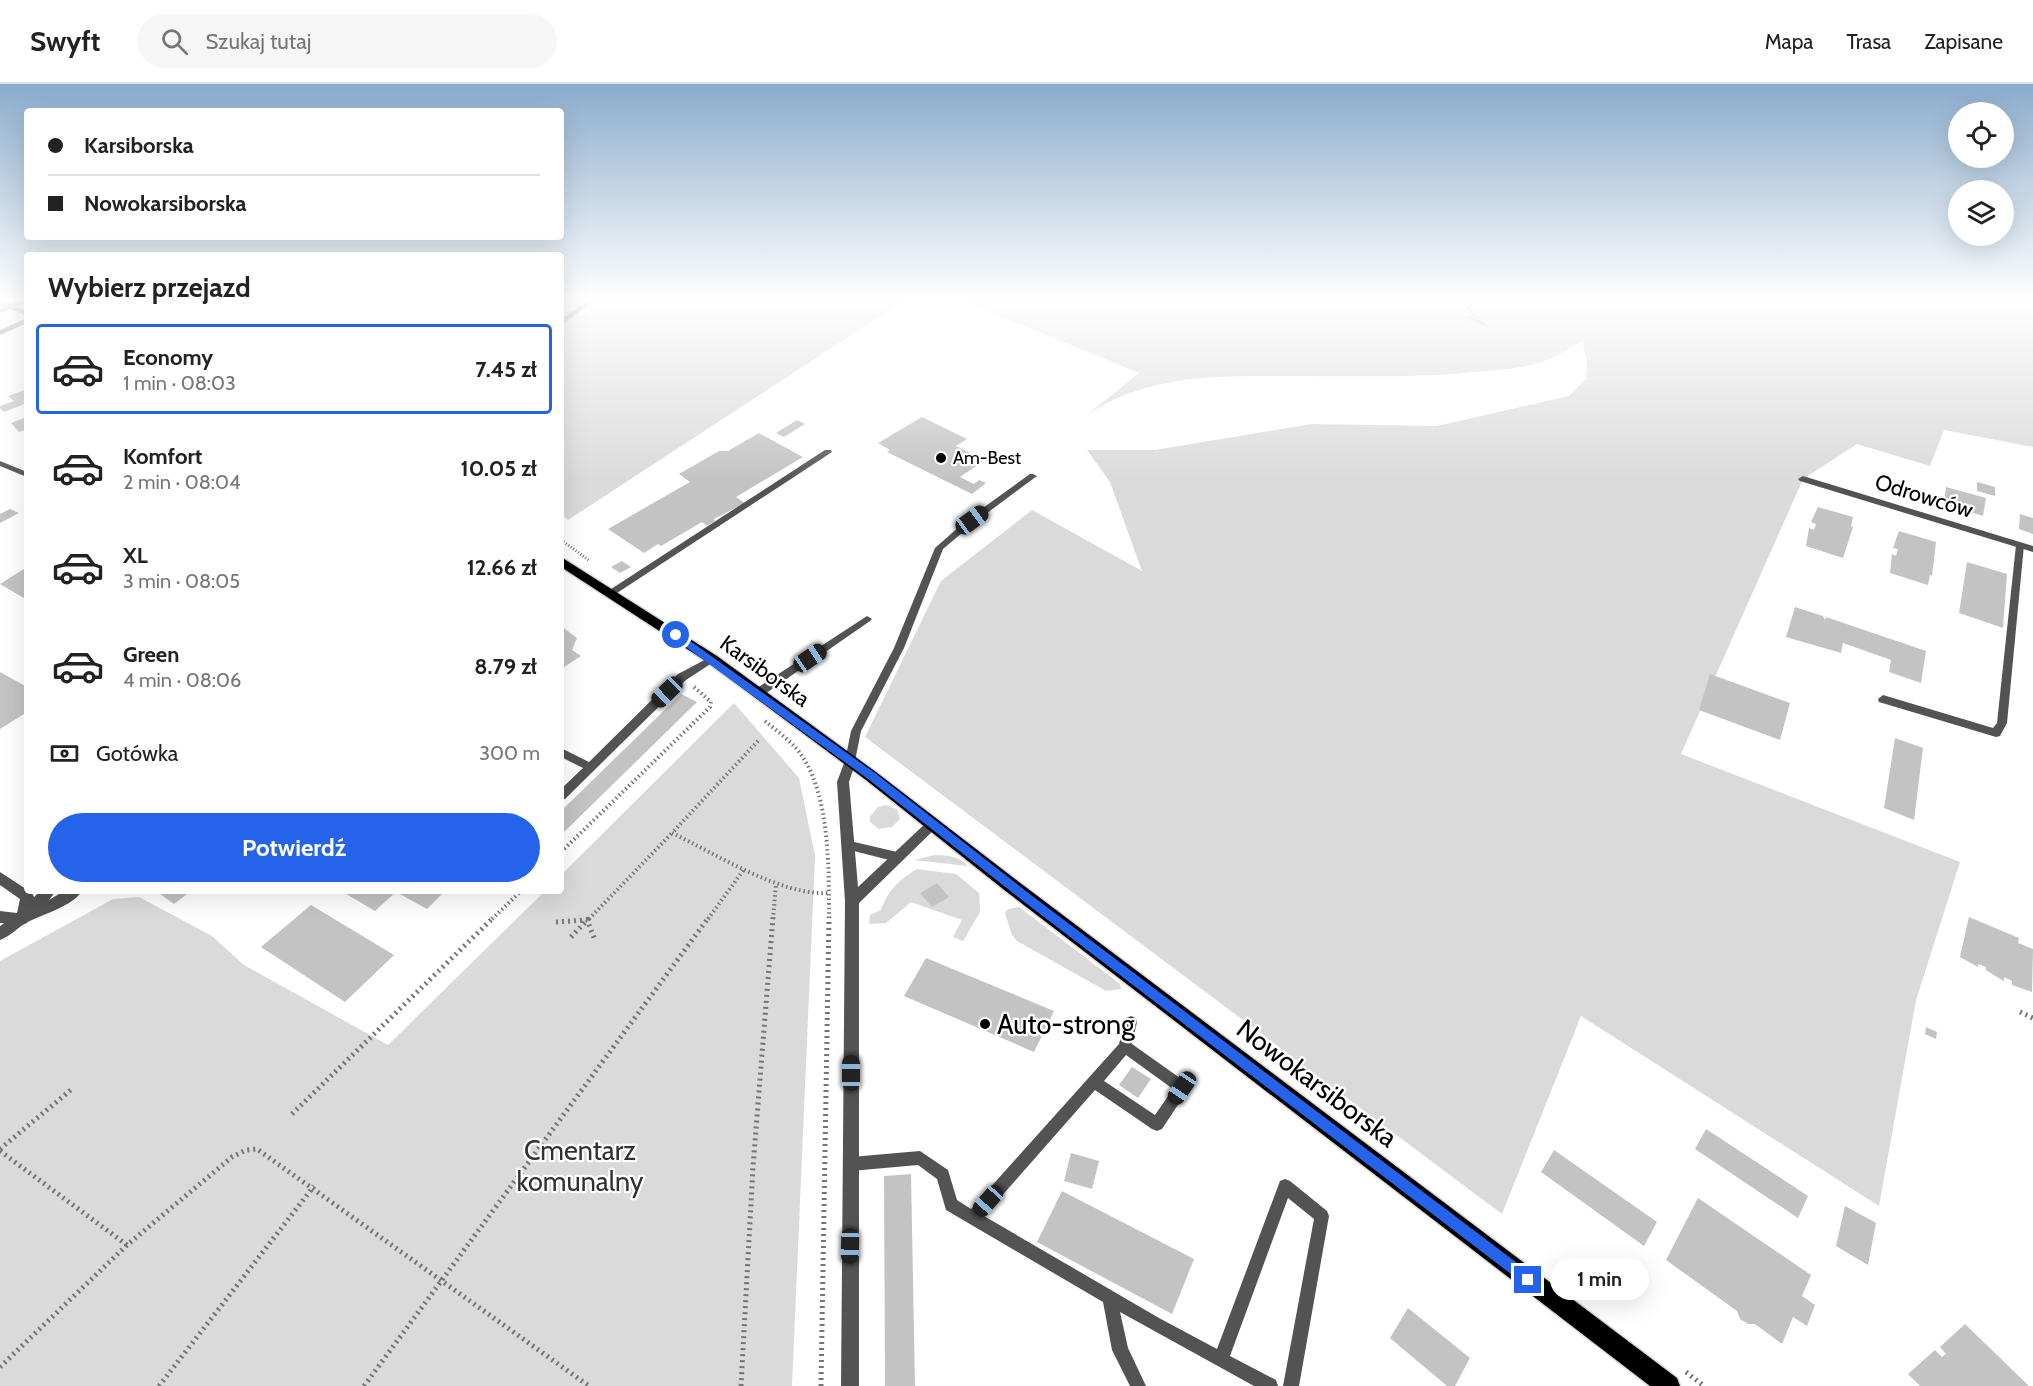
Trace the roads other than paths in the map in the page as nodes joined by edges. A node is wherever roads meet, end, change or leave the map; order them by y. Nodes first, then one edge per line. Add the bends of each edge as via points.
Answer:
1 (828, 452) dead end
2 (0, 463) edge
3 (24, 474) edge
4 (1033, 476) dead end
5 (1803, 479) dead end
6 (2020, 545) junction
7 (2033, 549) edge
8 (564, 563) edge
9 (611, 593) junction
10 (867, 619) dead end
11 (712, 659) junction
12 (758, 693) junction
13 (1884, 699) dead end
14 (564, 754) edge
15 (850, 761) junction
16 (590, 767) junction
17 (564, 793) edge
18 (933, 825) junction
19 (850, 846) junction
20 (897, 858) junction
21 (0, 878) edge
22 (46, 894) edge
23 (70, 894) edge
24 (852, 901) junction
25 (0, 917) edge
26 (22, 919) junction
27 (0, 934) edge
28 (1131, 1022) dead end
29 (1125, 1047) junction
30 (1094, 1082) junction
31 (851, 1164) junction
32 (973, 1218) junction
33 (1110, 1298) junction
34 (1221, 1359) junction
35 (850, 1386) edge
36 (1138, 1386) edge
37 (1270, 1386) edge
38 (1291, 1386) edge
39 (1669, 1386) edge

1 - 9 lane
2 - 3 lane
4 - 15 lane via 939,548 899,648 856,731
5 - 6 street, Odrowców
6 - 7 street, Odrowców
6 - 13 lane via 2002,723 1996,733
8 - 9 main road, Karsiborska
9 - 11 main road, Karsiborska
10 - 12 lane
11 - 12 main road, Karsiborska
11 - 16 lane via 682,677
12 - 15 main road, Karsiborska
14 - 16 lane
15 - 18 main road, Karsiborska
15 - 19 street via 843,782
16 - 17 lane
18 - 20 street
18 - 39 main road, Nowokarsiborska
19 - 20 lane
19 - 24 street
20 - 24 street
21 - 26 street via 27,897
22 - 26 street
23 - 26 street
24 - 31 street
25 - 26 street
26 - 27 street
28 - 29 lane
29 - 30 lane
29 - 30 lane via 1182,1088 1157,1124
30 - 32 lane
31 - 32 lane via 920,1158 943,1175 951,1205
31 - 35 street
32 - 33 lane
33 - 34 lane
33 - 36 lane via 1120,1350
34 - 37 lane
34 - 38 lane via 1285,1186 1322,1216

